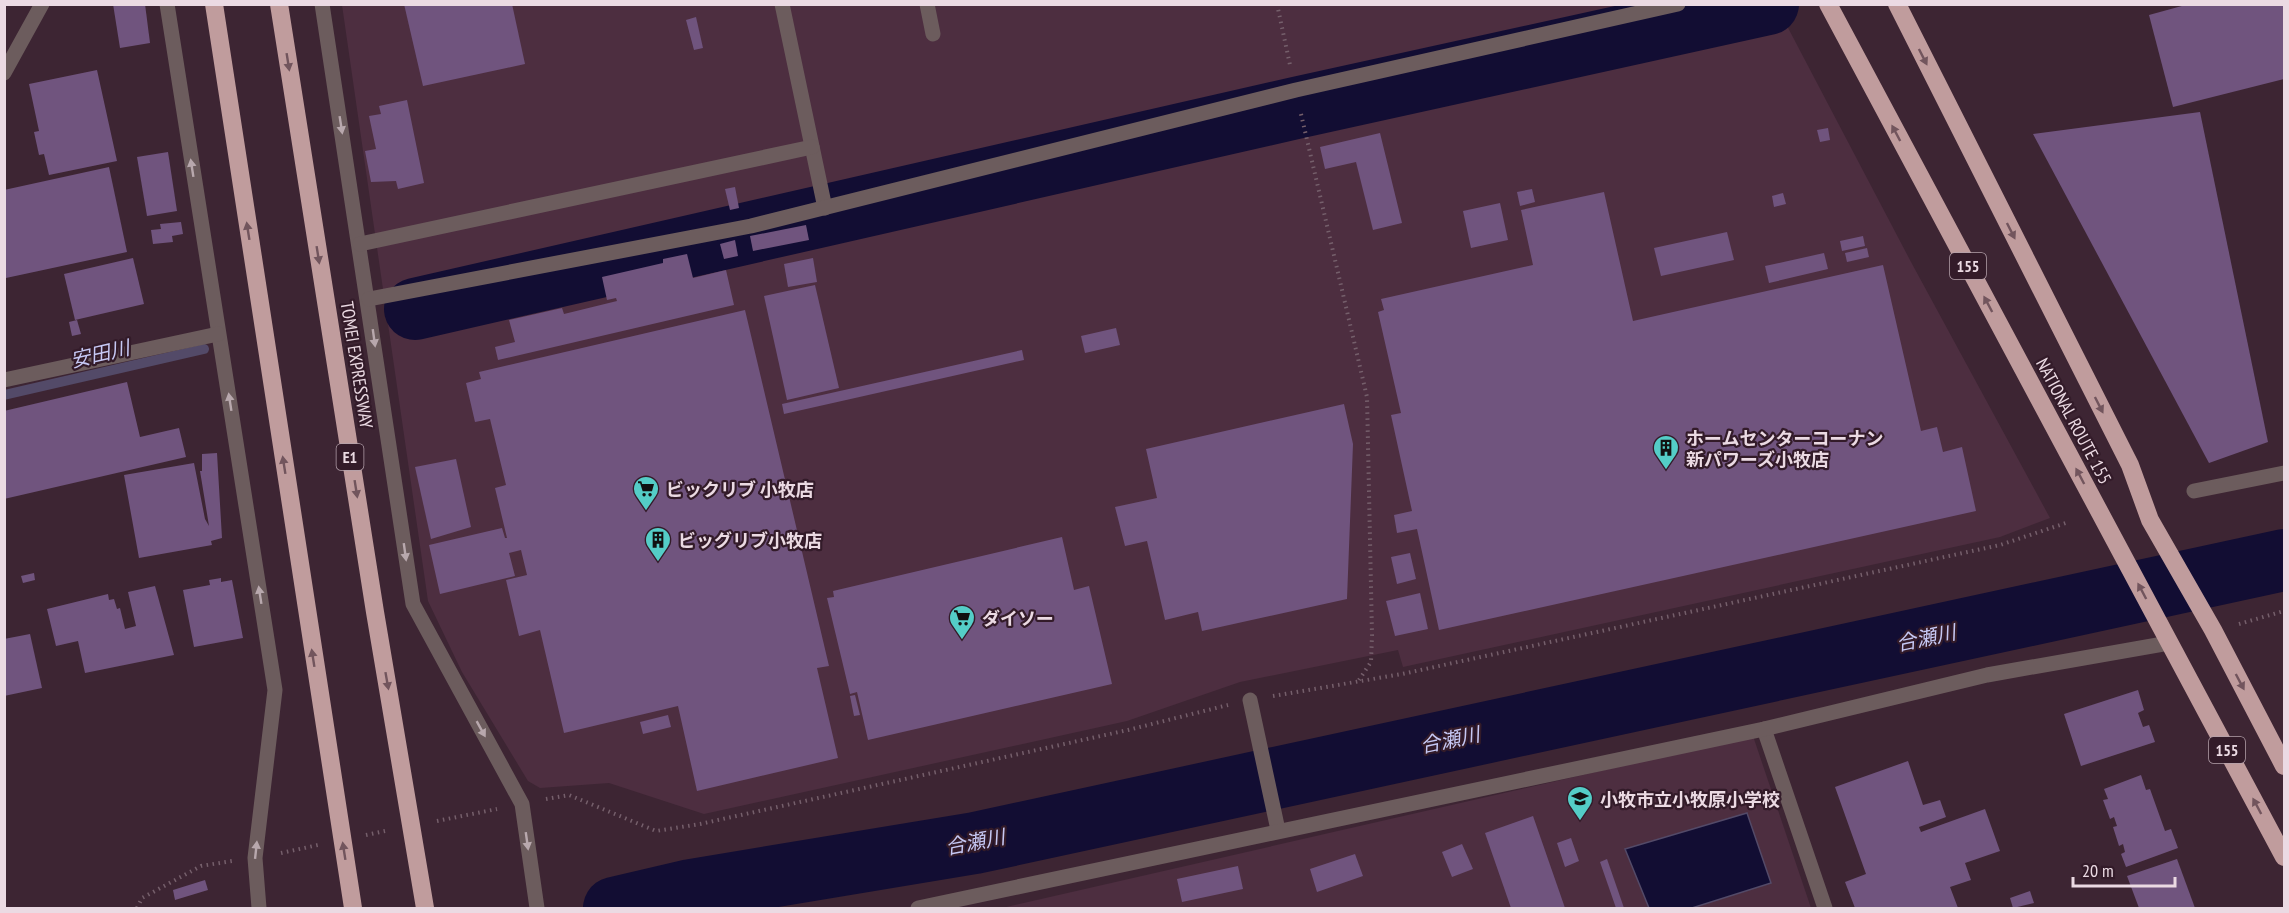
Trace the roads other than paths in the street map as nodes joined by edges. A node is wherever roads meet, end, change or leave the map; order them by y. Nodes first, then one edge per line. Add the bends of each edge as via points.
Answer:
1 (42, 4) edge
2 (167, 4) edge
3 (214, 4) edge
4 (279, 4) edge
5 (322, 4) edge
6 (782, 4) edge
7 (927, 4) edge
8 (1678, 4) edge
9 (1828, 4) edge
10 (1897, 4) edge
11 (933, 34) dead end
12 (4, 73) edge
13 (812, 147) junction
14 (825, 208) junction
15 (360, 244) junction
16 (369, 299) junction
17 (218, 334) junction
18 (4, 380) edge
19 (2284, 473) edge
20 (2194, 491) dead end
21 (2169, 643) junction
22 (1250, 700) road end
23 (1764, 729) junction
24 (2284, 766) edge
25 (1278, 830) junction
26 (2284, 857) edge
27 (259, 909) edge
28 (353, 909) edge
29 (425, 909) edge
30 (537, 909) edge
31 (918, 909) edge
32 (1825, 909) edge

1 - 12 street
17 -> 2 street
28 -> 3 highway
4 -> 29 highway, TOMEI EXPRESSWAY / E1
5 -> 15 street
6 - 13 street
7 - 11 street
8 - 14 street via 1296,90
21 -> 9 highway, NATIONAL ROUTE 155 / 155
10 -> 24 highway, NATIONAL ROUTE 155 / 155 via 2130,465 2150,520
13 - 14 street
13 - 15 street
14 - 16 street via 751,226
15 - 16 street
16 -> 30 street via 413,604 522,804
17 - 18 street
27 -> 17 street via 255,858 275,690
19 - 20 street
21 - 23 street via 1987,675
26 -> 21 highway, NATIONAL ROUTE 155 / 155
22 - 25 street
23 - 25 street
23 - 32 street
25 - 31 street

